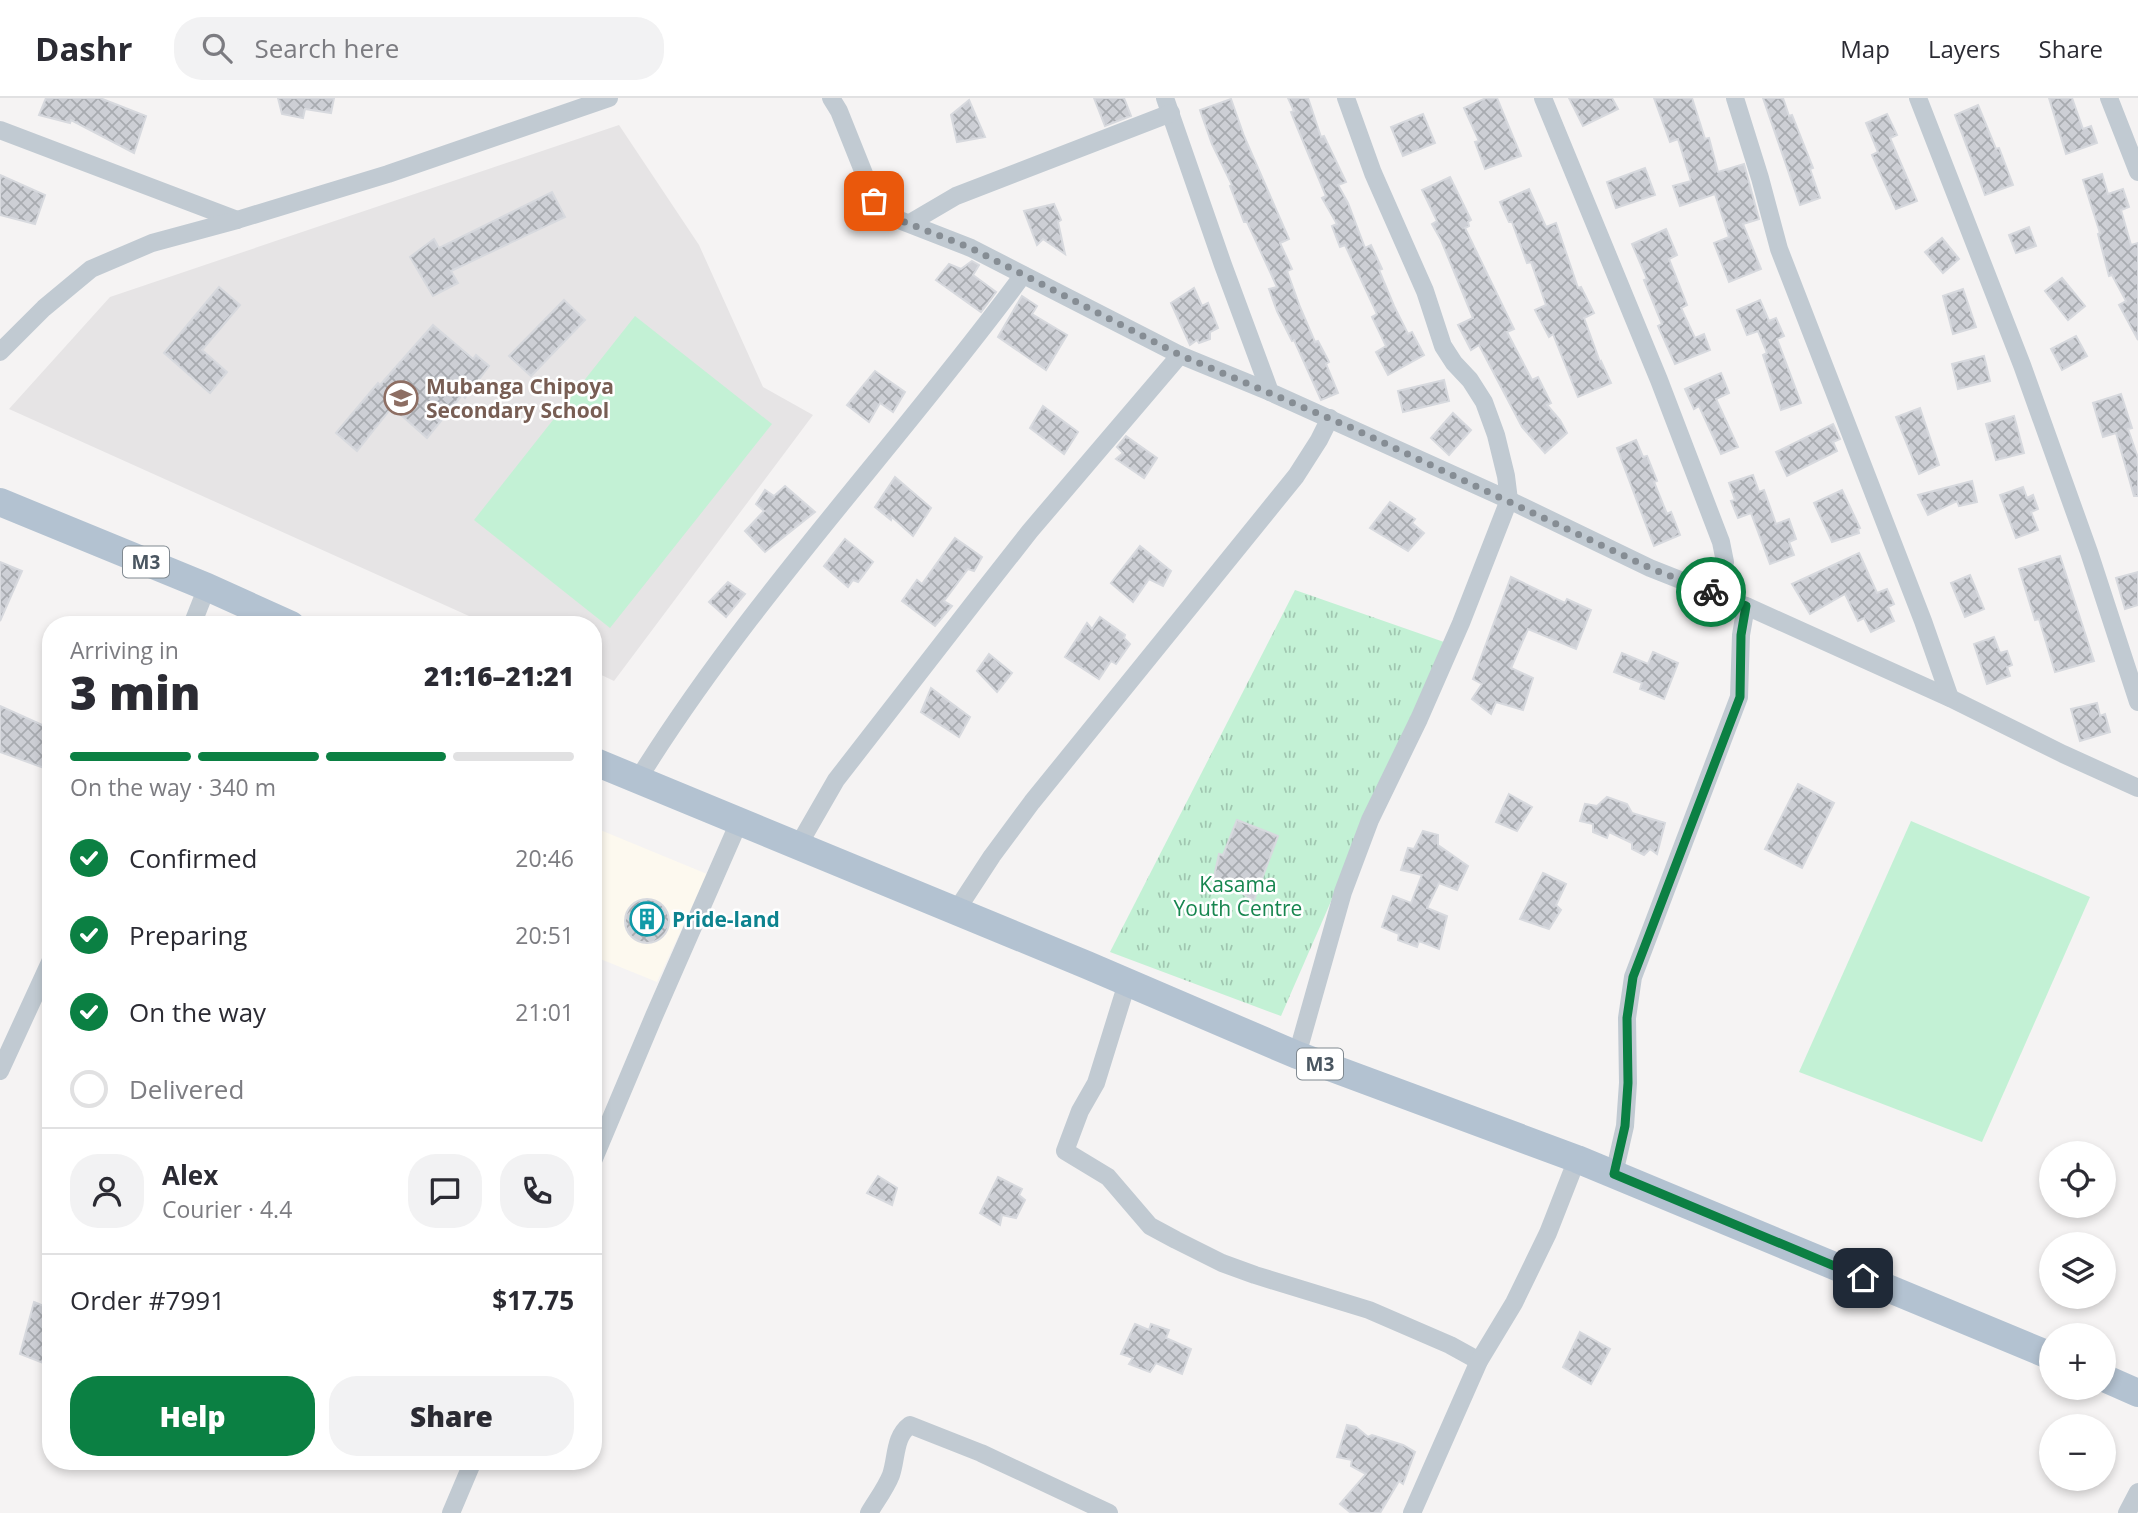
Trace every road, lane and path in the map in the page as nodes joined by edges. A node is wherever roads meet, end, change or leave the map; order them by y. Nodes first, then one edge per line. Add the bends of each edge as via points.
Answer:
1 (609, 98) edge
2 (831, 98) edge
3 (1346, 98) edge
4 (1543, 98) edge
5 (1735, 98) edge
6 (1918, 98) edge
7 (2109, 98) edge
8 (1168, 106) edge
9 (0, 130) edge
10 (2138, 172) edge
11 (237, 220) junction
12 (910, 223) junction
13 (1023, 275) junction
14 (0, 352) edge
15 (1180, 355) junction
16 (1270, 392) junction
17 (1330, 418) junction
18 (1508, 500) junction
19 (0, 502) edge
20 (208, 587) junction
21 (1714, 593) junction
22 (1746, 606) junction
23 (196, 616) edge
24 (271, 616) edge
25 (1950, 698) junction
26 (2138, 702) edge
27 (602, 765) edge
28 (638, 781) junction
29 (2138, 788) edge
30 (739, 822) junction
31 (798, 846) junction
32 (956, 911) junction
33 (42, 979) edge
34 (1127, 983) junction
35 (1297, 1055) junction
36 (0, 1070) edge
37 (602, 1140) edge
38 (1577, 1159) junction
39 (1614, 1174) junction
40 (2039, 1351) edge
41 (1479, 1361) junction
42 (2116, 1383) edge
43 (2138, 1393) edge
44 (469, 1470) edge
45 (2138, 1492) edge
46 (452, 1513) edge
47 (869, 1513) edge
48 (1109, 1513) edge
49 (1412, 1513) edge
50 (2127, 1513) edge

1 - 11 street
2 - 12 street via 874,201 889,216
3 - 18 street via 1443,346 1484,402 1496,435
4 - 21 street via 1721,542 1725,562
5 - 25 street via 1779,248
6 - 26 street via 2026,377
7 - 10 street
8 - 12 street via 956,196
8 - 16 street
9 - 11 street
11 - 14 street via 152,243 91,269
12 - 13 street
13 - 15 street
13 - 28 street via 923,406 754,612 676,719
15 - 16 street
15 - 31 street via 1030,531 836,780
16 - 17 street
17 - 18 street
17 - 32 street via 1296,476 1032,802
18 - 21 street via 1650,568
18 - 35 street via 1456,635 1370,820 1343,892
19 - 20 main road, M3
20 - 23 street
20 - 24 main road, M3
21 - 22 street
22 - 25 street
22 - 39 street via 1740,697 1633,977 1627,1018 1625,1126
25 - 29 street
27 - 28 main road, M3
28 - 30 main road, M3
30 - 31 main road, M3
30 - 37 street
31 - 32 main road, M3
32 - 34 main road, M3
33 - 36 street
34 - 35 main road, M3
34 - 41 street via 1096,1083 1065,1150 1108,1177 1150,1226 1176,1240 1255,1275 1369,1310
35 - 38 main road, M3
38 - 39 main road, M3
38 - 41 street via 1543,1245
39 - 40 main road, M3
41 - 49 street
42 - 43 main road
44 - 46 street
45 - 50 street
47 - 48 street via 891,1475 900,1437 910,1425

